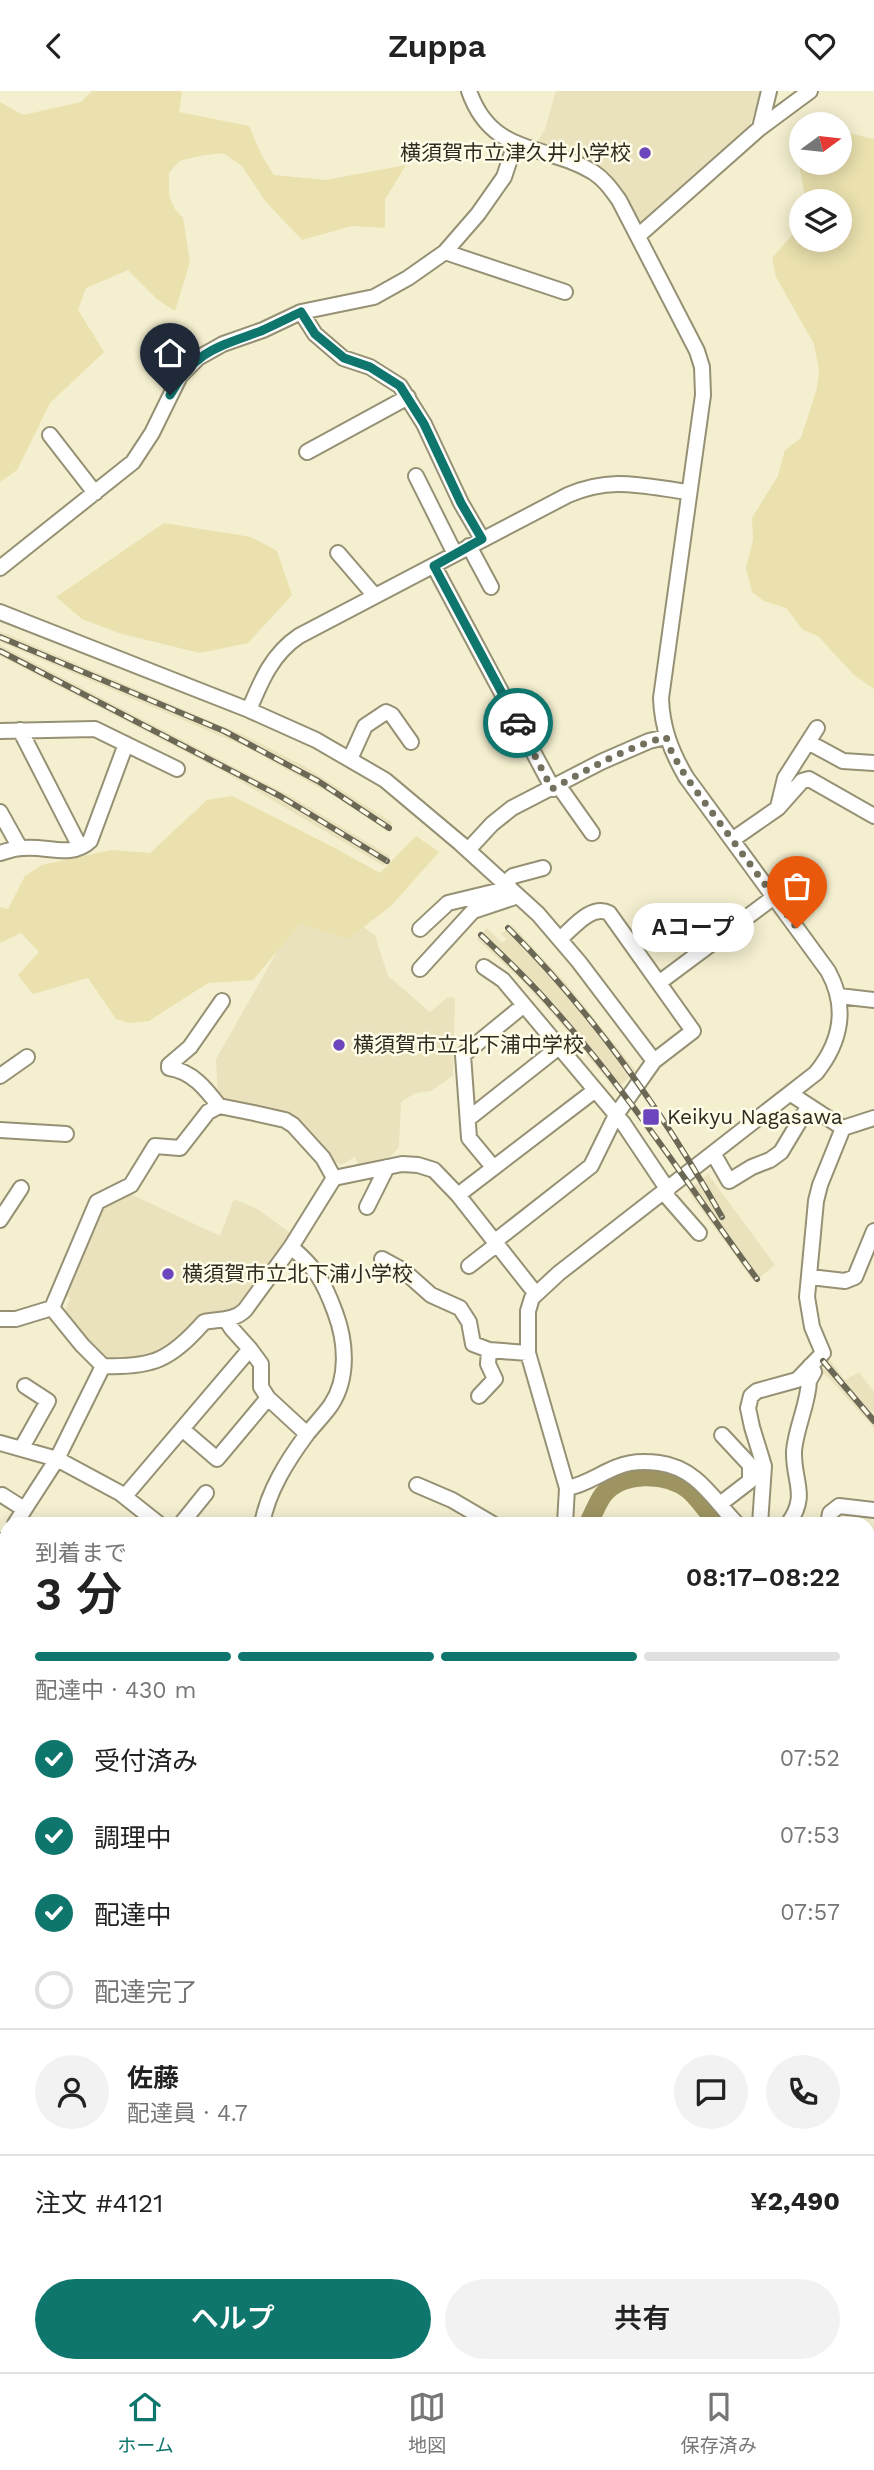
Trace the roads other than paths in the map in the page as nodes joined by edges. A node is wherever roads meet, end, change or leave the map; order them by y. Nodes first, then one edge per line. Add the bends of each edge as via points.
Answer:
1 (469, 91) edge
2 (769, 91) edge
3 (810, 91) edge
4 (760, 128) junction
5 (515, 144) junction
6 (638, 236) junction
7 (445, 252) junction
8 (565, 292) dead end
9 (301, 312) junction
10 (408, 397) junction
11 (50, 435) dead end
12 (307, 452) dead end
13 (416, 476) dead end
14 (688, 492) junction
15 (94, 493) junction
16 (475, 543) junction
17 (338, 553) dead end
18 (456, 554) junction
19 (434, 566) junction
20 (0, 568) edge
21 (491, 587) dead end
22 (375, 596) junction
23 (0, 612) edge
24 (249, 710) junction
25 (817, 728) dead end
26 (19, 730) junction
27 (0, 731) edge
28 (666, 737) junction
29 (411, 742) dead end
30 (808, 742) junction
31 (126, 744) junction
32 (350, 759) junction
33 (874, 763) edge
34 (177, 769) dead end
35 (555, 787) junction
36 (778, 808) junction
37 (0, 812) edge
38 (874, 816) edge
39 (592, 833) dead end
40 (732, 840) junction
41 (80, 847) junction
42 (20, 848) junction
43 (468, 850) junction
44 (0, 853) edge
45 (543, 868) dead end
46 (511, 889) junction
47 (774, 897) junction
48 (420, 929) dead end
49 (560, 940) junction
50 (484, 967) dead end
51 (420, 969) dead end
52 (660, 982) junction
53 (839, 996) junction
54 (874, 1000) edge
55 (222, 1001) dead end
56 (524, 1005) junction
57 (559, 1047) junction
58 (27, 1057) dead end
59 (654, 1061) junction
60 (0, 1076) edge
61 (594, 1091) junction
62 (791, 1094) junction
63 (219, 1107) junction
64 (808, 1107) junction
65 (616, 1115) junction
66 (874, 1118) edge
67 (468, 1119) junction
68 (843, 1128) junction
69 (0, 1130) edge
70 (66, 1134) dead end
71 (713, 1153) junction
72 (387, 1167) junction
73 (493, 1167) junction
74 (334, 1178) junction
75 (21, 1188) dead end
76 (666, 1191) junction
77 (458, 1195) junction
78 (367, 1207) dead end
79 (0, 1220) edge
80 (874, 1231) edge
81 (699, 1233) dead end
82 (495, 1243) junction
83 (291, 1247) junction
84 (382, 1259) dead end
85 (469, 1266) dead end
86 (810, 1277) junction
87 (536, 1294) junction
88 (52, 1308) junction
89 (0, 1319) edge
90 (226, 1320) junction
91 (250, 1349) junction
92 (489, 1350) junction
93 (528, 1353) junction
94 (810, 1365) junction
95 (103, 1366) junction
96 (25, 1387) dead end
97 (479, 1396) dead end
98 (268, 1398) junction
99 (182, 1429) junction
100 (307, 1434) junction
101 (722, 1435) dead end
102 (0, 1443) edge
103 (21, 1449) junction
104 (57, 1459) junction
105 (417, 1485) dead end
106 (567, 1488) junction
107 (206, 1493) dead end
108 (2, 1495) dead end
109 (125, 1496) junction
110 (720, 1504) junction
111 (24, 1509) junction
112 (874, 1510) edge
113 (19, 1517) edge
114 (150, 1517) edge
115 (187, 1517) edge
116 (265, 1517) edge
117 (481, 1517) edge
118 (565, 1517) edge
119 (731, 1517) edge
120 (760, 1517) edge
121 (793, 1517) edge
122 (829, 1517) edge

1 - 5 street via 483,118
2 - 4 street
3 - 4 street
4 - 6 street
5 - 6 street via 595,173 608,184
5 - 7 street via 504,177
6 - 14 street via 692,338 702,367 703,395
7 - 8 street
7 - 9 street via 374,297
9 - 10 street via 315,334 344,358 390,378
9 - 15 street via 198,358 180,376 133,462
10 - 12 street
10 - 16 street via 461,503
11 - 15 street
13 - 18 street
14 - 16 street via 597,484
14 - 28 street via 661,698
15 - 20 street
16 - 18 street
16 - 21 street
17 - 22 street
18 - 19 street
19 - 22 street
19 - 35 street
22 - 24 street via 281,649
23 - 24 street
24 - 32 street
25 - 30 street
26 - 27 street
26 - 31 street via 95,729
26 - 41 street
28 - 35 street via 601,762
28 - 40 street via 686,777
29 - 32 street via 386,712 368,722
30 - 33 street via 843,761
30 - 36 street via 785,778
31 - 34 street
31 - 41 street via 90,841
32 - 43 street via 404,795
35 - 39 street
35 - 43 street via 501,815
36 - 38 street via 809,779
36 - 40 street
37 - 42 street
40 - 47 street
41 - 42 street via 69,851
42 - 44 street
43 - 46 street
45 - 46 street via 513,876
46 - 48 street via 448,903
46 - 49 street
46 - 51 street via 473,911
47 - 52 street
47 - 53 street via 828,971
49 - 52 street via 593,911 602,909
49 - 59 street
50 - 56 street via 503,980
52 - 59 street via 693,1031
53 - 54 street
53 - 62 street via 836,1042 816,1073
55 - 63 street via 190,1047 169,1065 206,1088
56 - 57 street
56 - 67 street via 463,1055
57 - 61 street
57 - 67 street
58 - 60 street
59 - 65 street
61 - 65 street
61 - 73 street
62 - 64 street
62 - 71 street
63 - 74 street via 285,1119 304,1135
63 - 88 street via 208,1112 180,1148 155,1146 131,1185 97,1202
64 - 68 street
64 - 71 street via 781,1151 729,1181
65 - 76 street
65 - 82 street via 591,1167
66 - 68 street
67 - 73 street via 469,1138
68 - 86 street via 817,1196
69 - 70 street
71 - 76 street
72 - 74 street
72 - 77 street via 418,1165 434,1170
72 - 78 street
73 - 77 street
74 - 83 street
75 - 79 street
76 - 81 street
76 - 87 street
77 - 82 street
80 - 86 street via 855,1277 845,1281
82 - 85 street
82 - 87 street
83 - 90 street via 245,1310
83 - 100 street via 324,1282 344,1350 343,1378 332,1403
84 - 92 street via 431,1295 460,1308 469,1322 472,1345
86 - 94 street via 808,1313 824,1350
87 - 93 street via 528,1311
88 - 89 street
88 - 95 street
90 - 91 street
90 - 95 street via 204,1322 180,1349 158,1361
91 - 98 street via 261,1364 261,1387
91 - 99 street
92 - 93 street
92 - 97 street via 488,1364 495,1380
93 - 106 street
94 - 120 street via 797,1380 751,1396 748,1408 764,1466
94 - 121 street via 814,1372 796,1434 800,1500
95 - 104 street
96 - 103 street via 48,1401
98 - 99 street via 217,1459
98 - 100 street
99 - 109 street
100 - 116 street via 279,1477
101 - 110 street via 750,1465 750,1481
102 - 103 street
103 - 104 street
104 - 109 street
104 - 111 street
105 - 117 street
106 - 110 street via 645,1461 672,1464 692,1474
106 - 118 street
107 - 115 street
108 - 111 street
109 - 114 street
110 - 119 street
111 - 113 street
112 - 122 street via 839,1506

